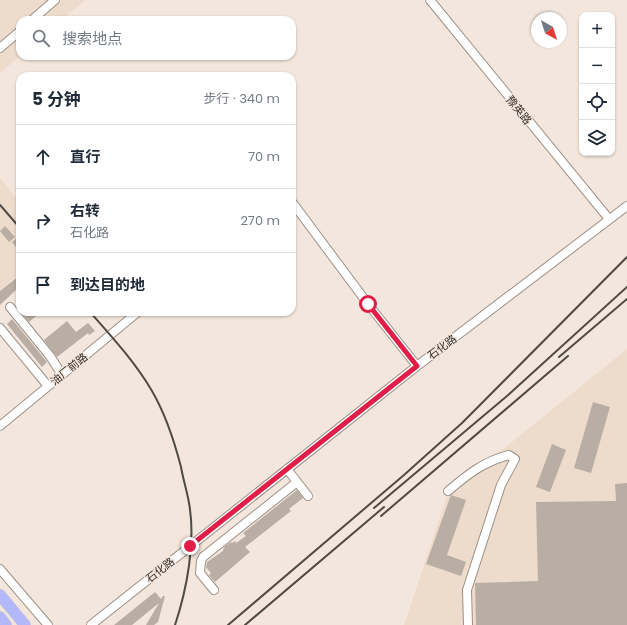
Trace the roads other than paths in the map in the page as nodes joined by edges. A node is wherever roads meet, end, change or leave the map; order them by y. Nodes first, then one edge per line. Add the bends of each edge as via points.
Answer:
1 (55, 0) edge
2 (430, 0) edge
3 (37, 16) edge
4 (16, 34) edge
5 (0, 48) edge
6 (627, 206) edge
7 (296, 207) edge
8 (609, 219) junction
9 (10, 307) dead end
10 (16, 314) edge
11 (17, 316) edge
12 (133, 316) edge
13 (0, 328) edge
14 (417, 366) junction
15 (62, 374) junction
16 (48, 386) junction
17 (0, 426) edge
18 (287, 469) junction
19 (297, 482) junction
20 (448, 491) dead end
21 (308, 496) dead end
22 (0, 569) edge
23 (214, 590) dead end
24 (0, 595) edge
25 (0, 617) edge
26 (6, 625) edge
27 (25, 625) edge
28 (48, 625) edge
29 (91, 625) edge
30 (468, 625) edge

1 - 3 street
2 - 8 street, 豫英路
4 - 5 street
6 - 8 street, 石化路
7 - 14 street
8 - 14 street, 石化路
9 - 10 street
11 - 15 street
12 - 15 street, 油厂前路
13 - 16 street
14 - 18 street, 石化路
15 - 16 street, 油厂前路
16 - 17 street, 油厂前路
18 - 19 street
18 - 29 street, 石化路
19 - 21 street
19 - 23 street via 203,557 200,573
20 - 30 street via 480,466 496,458 509,455 515,459 501,485 467,590
22 - 28 street
24 - 27 main road
25 - 26 main road

